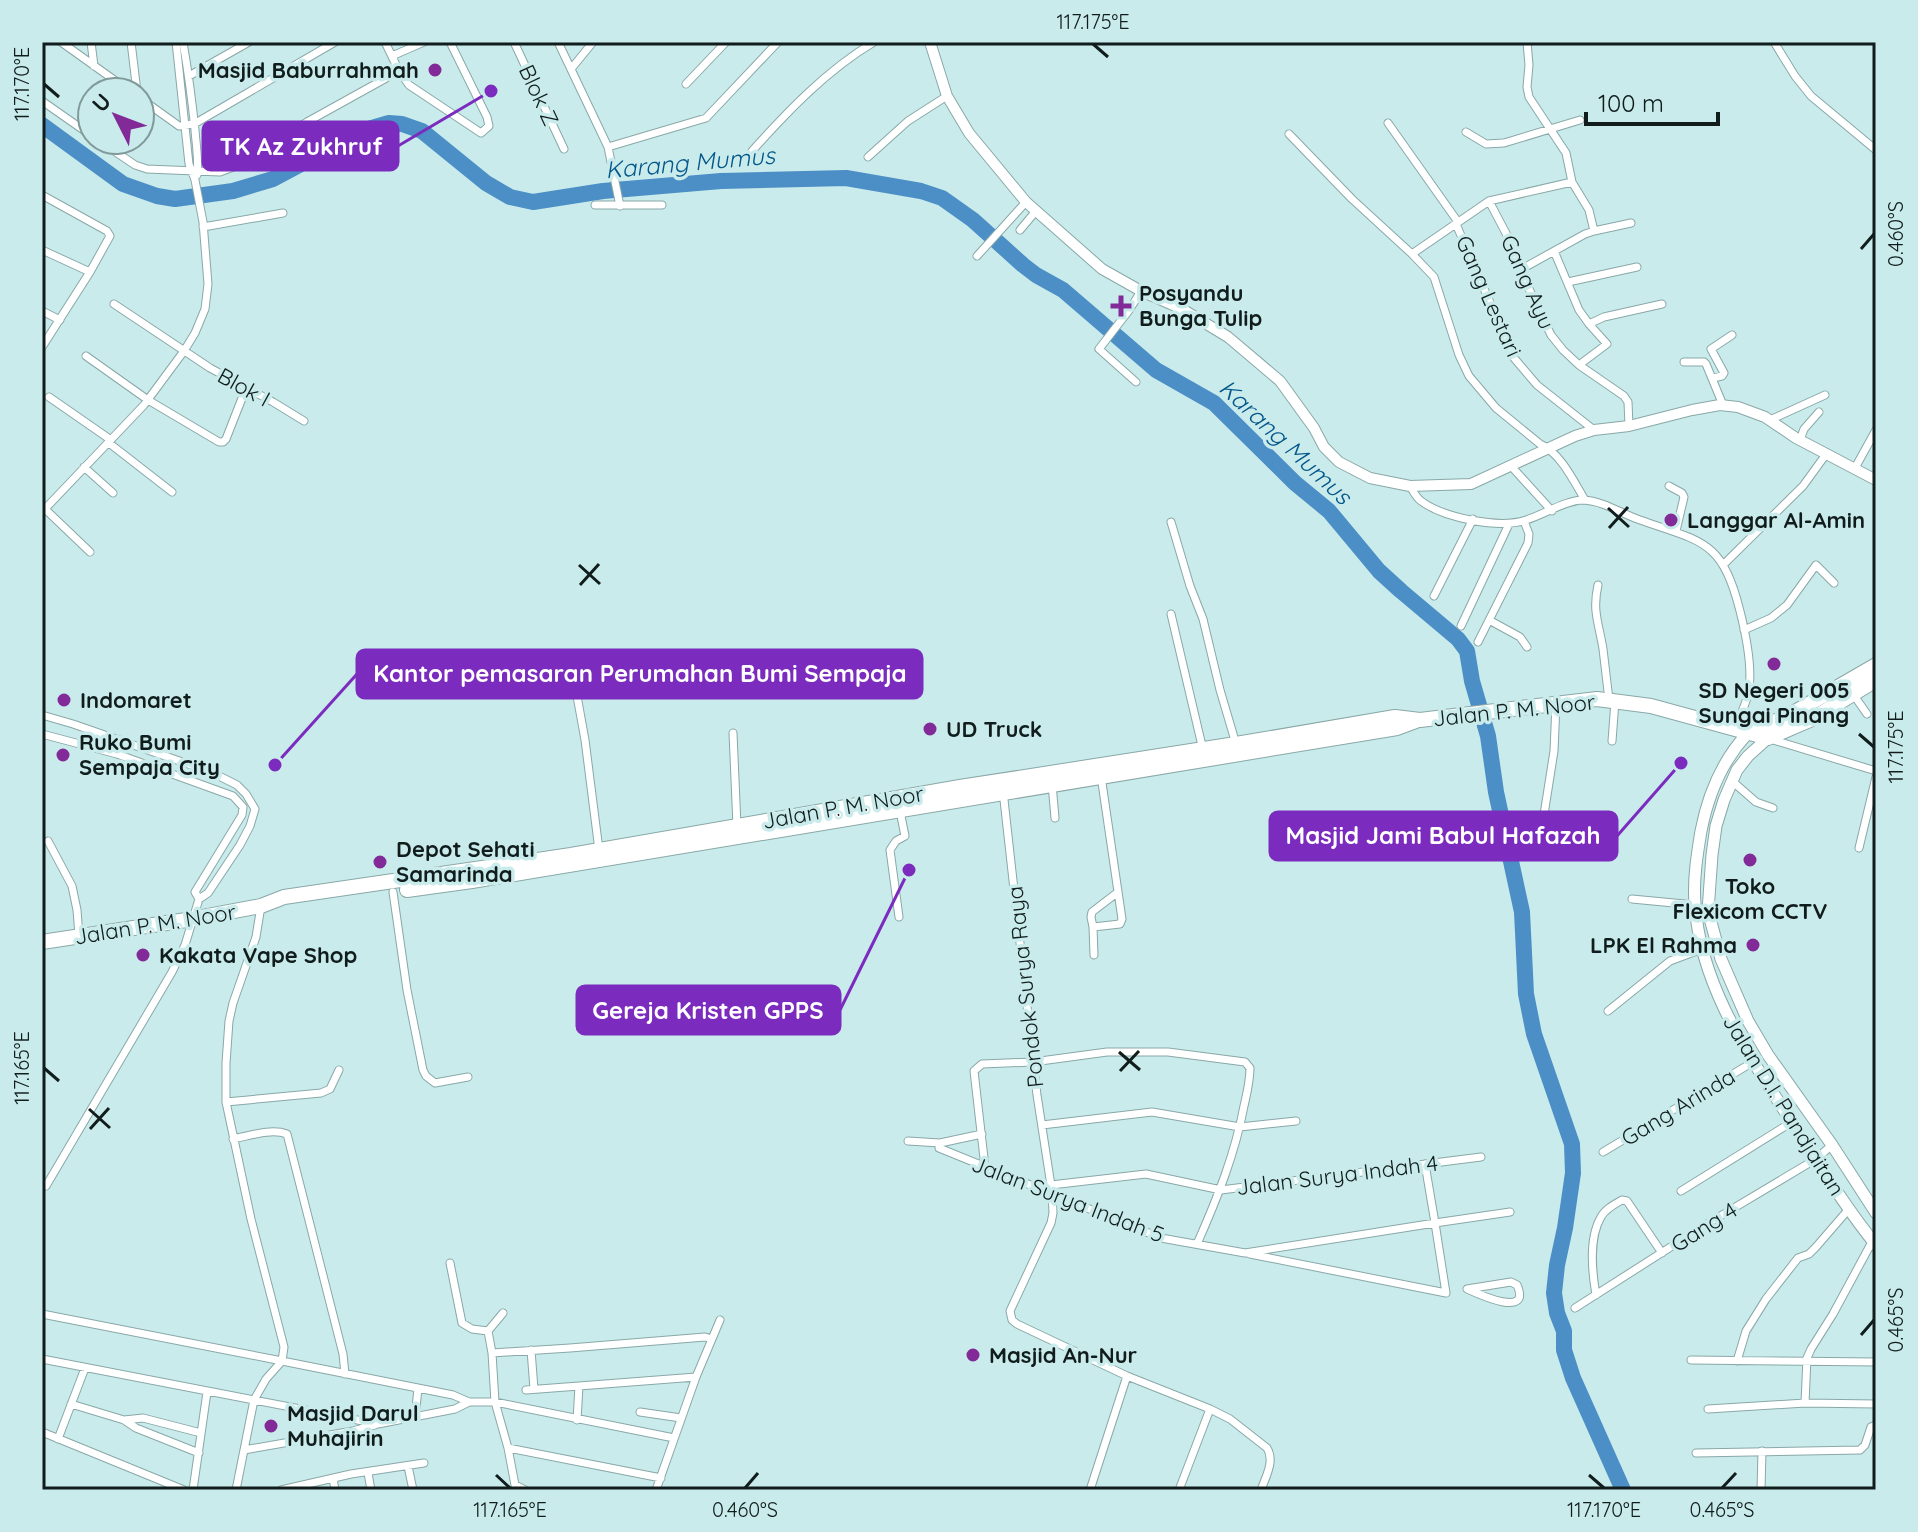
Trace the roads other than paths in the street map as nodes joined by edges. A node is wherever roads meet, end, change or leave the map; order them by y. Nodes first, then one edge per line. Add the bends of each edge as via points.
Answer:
1 (61, 42) edge
2 (91, 42) edge
3 (131, 42) edge
4 (176, 42) edge
5 (183, 42) edge
6 (249, 42) edge
7 (385, 42) edge
8 (424, 42) edge
9 (450, 42) edge
10 (514, 42) edge
11 (558, 42) edge
12 (593, 42) edge
13 (726, 42) edge
14 (778, 42) edge
15 (874, 42) edge
16 (930, 42) edge
17 (1527, 42) edge
18 (1774, 42) edge
19 (333, 43) edge
20 (859, 46) edge
21 (392, 56) junction
22 (94, 66) junction
23 (571, 69) junction
24 (399, 71) junction
25 (109, 76) edge
26 (133, 76) edge
27 (189, 76) junction
28 (686, 84) dead end
29 (947, 96) junction
30 (42, 101) edge
31 (156, 111) edge
32 (1580, 120) dead end
33 (1388, 123) dead end
34 (194, 124) junction
35 (76, 125) edge
36 (184, 127) junction
37 (1549, 129) junction
38 (1466, 132) dead end
39 (1289, 134) dead end
40 (608, 147) junction
41 (564, 149) dead end
42 (1876, 150) edge
43 (752, 151) dead end
44 (122, 156) edge
45 (868, 157) dead end
46 (195, 177) junction
47 (1572, 182) junction
48 (42, 195) edge
49 (1489, 201) junction
50 (1026, 202) junction
51 (620, 204) junction
52 (595, 205) dead end
53 (662, 205) dead end
54 (1036, 211) junction
55 (283, 213) dead end
56 (1457, 223) junction
57 (1631, 223) dead end
58 (203, 224) junction
59 (1020, 230) dead end
60 (1594, 231) junction
61 (42, 250) edge
62 (1554, 251) junction
63 (979, 253) dead end
64 (1412, 254) junction
65 (1637, 267) dead end
66 (1520, 270) junction
67 (90, 272) junction
68 (1568, 282) junction
69 (1141, 291) junction
70 (114, 304) dead end
71 (1662, 304) dead end
72 (42, 311) edge
73 (60, 320) junction
74 (1589, 324) junction
75 (1732, 335) dead end
76 (42, 347) edge
77 (184, 351) junction
78 (86, 356) dead end
79 (1684, 362) dead end
80 (1579, 365) junction
81 (1713, 378) junction
82 (1136, 382) dead end
83 (246, 388) junction
84 (1825, 395) dead end
85 (49, 397) dead end
86 (148, 400) junction
87 (1723, 405) junction
88 (1819, 412) dead end
89 (1770, 420) junction
90 (304, 421) dead end
91 (1629, 426) junction
92 (1594, 430) junction
93 (1876, 430) edge
94 (1800, 440) junction
95 (110, 442) junction
96 (1549, 448) junction
97 (1827, 453) junction
98 (1511, 466) junction
99 (84, 467) junction
100 (1855, 468) junction
101 (1876, 480) edge
102 (1410, 486) junction
103 (1669, 486) dead end
104 (172, 492) dead end
105 (113, 493) dead end
106 (1585, 500) junction
107 (43, 510) edge
108 (1552, 511) junction
109 (1473, 519) junction
110 (1524, 521) junction
111 (1171, 522) dead end
112 (1509, 524) junction
113 (1676, 531) junction
114 (90, 552) dead end
115 (1723, 565) junction
116 (1834, 583) dead end
117 (1598, 585) dead end
118 (1434, 596) dead end
119 (1171, 614) dead end
120 (1489, 620) junction
121 (1461, 626) dead end
122 (1744, 630) junction
123 (1478, 642) dead end
124 (1527, 647) dead end
125 (571, 663) dead end
126 (1876, 665) edge
127 (1876, 680) edge
128 (1853, 694) junction
129 (1612, 700) junction
130 (1556, 703) junction
131 (1867, 714) dead end
132 (42, 715) edge
133 (1420, 720) junction
134 (1740, 731) junction
135 (733, 733) dead end
136 (42, 734) edge
137 (1768, 738) junction
138 (1612, 741) dead end
139 (1236, 744) junction
140 (1201, 753) junction
141 (1876, 771) edge
142 (1101, 776) junction
143 (1876, 777) edge
144 (1732, 781) junction
145 (1052, 784) junction
146 (1002, 787) junction
147 (251, 800) junction
148 (243, 807) junction
149 (1773, 808) dead end
150 (900, 809) junction
151 (1055, 818) dead end
152 (1543, 821) dead end
153 (741, 829) junction
154 (48, 841) dead end
155 (1859, 848) dead end
156 (599, 850) junction
157 (414, 884) junction
158 (393, 892) junction
159 (1118, 892) junction
160 (199, 899) junction
161 (1632, 899) dead end
162 (1695, 905) junction
163 (265, 906) junction
164 (899, 917) dead end
165 (192, 919) junction
166 (1093, 927) junction
167 (79, 936) junction
168 (42, 942) edge
169 (1702, 949) junction
170 (1094, 955) dead end
171 (1608, 1011) dead end
172 (1033, 1062) junction
173 (1753, 1062) junction
174 (339, 1070) dead end
175 (468, 1077) dead end
176 (226, 1102) junction
177 (1296, 1121) dead end
178 (1792, 1122) junction
179 (1042, 1125) junction
180 (1240, 1127) junction
181 (982, 1134) junction
182 (233, 1139) junction
183 (908, 1141) dead end
184 (940, 1143) junction
185 (1832, 1145) junction
186 (1603, 1152) dead end
187 (1481, 1157) dead end
188 (1816, 1159) junction
189 (1425, 1164) junction
190 (985, 1167) junction
191 (46, 1186) dead end
192 (1051, 1189) junction
193 (1221, 1190) junction
194 (1681, 1191) dead end
195 (1848, 1210) junction
196 (1510, 1212) dead end
197 (1876, 1213) edge
198 (1435, 1223) junction
199 (1874, 1242) edge
200 (1197, 1244) junction
201 (1245, 1253) junction
202 (1662, 1253) junction
203 (450, 1263) dead end
204 (1467, 1289) junction
205 (1446, 1293) junction
206 (1596, 1295) junction
207 (1575, 1308) dead end
208 (503, 1313) dead end
209 (42, 1314) edge
210 (720, 1320) dead end
211 (488, 1331) junction
212 (712, 1339) junction
213 (531, 1350) junction
214 (492, 1353) junction
215 (283, 1355) junction
216 (44, 1359) edge
217 (1691, 1360) dead end
218 (1737, 1361) junction
219 (1807, 1361) junction
220 (1876, 1362) edge
221 (85, 1368) junction
222 (345, 1370) junction
223 (42, 1371) edge
224 (1127, 1376) junction
225 (696, 1377) junction
226 (579, 1386) junction
227 (418, 1388) junction
228 (207, 1392) junction
229 (495, 1399) junction
230 (254, 1400) junction
231 (469, 1402) junction
232 (1805, 1403) junction
233 (71, 1404) junction
234 (1876, 1404) edge
235 (1210, 1409) junction
236 (1708, 1409) dead end
237 (640, 1412) dead end
238 (576, 1415) junction
239 (415, 1418) junction
240 (681, 1419) junction
241 (124, 1420) junction
242 (378, 1424) junction
243 (1876, 1425) edge
244 (42, 1432) edge
245 (201, 1433) junction
246 (675, 1434) junction
247 (58, 1439) junction
248 (508, 1448) junction
249 (244, 1450) junction
250 (1762, 1451) junction
251 (199, 1453) junction
252 (1696, 1453) dead end
253 (424, 1463) dead end
254 (408, 1466) junction
255 (368, 1473) junction
256 (333, 1478) junction
257 (661, 1478) junction
258 (522, 1489) edge
259 (184, 1490) edge
260 (193, 1490) edge
261 (236, 1490) edge
262 (282, 1490) edge
263 (335, 1490) edge
264 (371, 1490) edge
265 (413, 1490) edge
266 (656, 1490) edge
267 (1090, 1490) edge
268 (1179, 1490) edge
269 (1261, 1490) edge
270 (1761, 1490) edge

1 - 22 street
2 - 22 street
3 - 26 street
4 - 36 street
5 - 27 street
6 - 27 street
7 - 21 street
8 - 21 street
9 - 24 street via 487,117 489,126 481,133 412,88
10 - 41 street, Blok Z
11 - 23 street
12 - 23 street
13 - 28 street
14 - 40 street via 706,118
15 - 20 street
16 - 29 street
17 - 37 street via 1529,97
18 - 42 street via 1811,96
19 - 34 street
20 - 43 street
21 - 24 street
22 - 25 street
23 - 40 street
24 - 46 street via 236,166
27 - 34 street
29 - 45 street via 908,121
29 - 50 street via 969,133
30 - 35 street
31 - 36 street
32 - 37 street
33 - 56 street, Gang Lestari
34 - 36 street
34 - 46 street
36 - 46 street
37 - 38 street via 1492,145
37 - 47 street via 1566,153
39 - 64 street
40 - 51 street
44 - 46 street via 147,169
46 - 58 street
47 - 49 street
47 - 60 street via 1589,210
48 - 67 street via 107,231 110,236
49 - 56 street
49 - 66 street, Gang Ayu
50 - 54 street
50 - 63 street
51 - 52 street
51 - 53 street
54 - 59 street
54 - 69 street via 1102,269
55 - 58 street
56 - 64 street
56 - 92 street, Gang Lestari via 1512,354 1537,385
57 - 60 street
58 - 77 street via 205,309
60 - 62 street
61 - 67 street
62 - 66 street
62 - 68 street
64 - 96 street via 1434,277 1469,376 1496,408
65 - 68 street
66 - 80 street, Gang Ayu via 1551,335
67 - 73 street
68 - 74 street
69 - 82 street via 1100,347
69 - 102 street via 1228,337 1280,381 1339,462 1370,478
70 - 77 street, Blok I
71 - 74 street
72 - 73 street
73 - 76 street
74 - 80 street via 1606,346
75 - 81 street via 1711,349 1724,373
77 - 83 street, Blok I
77 - 86 street
78 - 86 street
79 - 81 street via 1704,362
80 - 91 street, Gang Ayu via 1624,396
81 - 87 street
83 - 86 street via 223,442
83 - 90 street, Blok I
84 - 89 street
85 - 95 street
86 - 95 street
87 - 89 street
87 - 91 street
88 - 94 street
89 - 94 street
91 - 92 street
92 - 96 street
93 - 100 street
94 - 97 street
95 - 99 street
95 - 104 street
96 - 98 street
96 - 106 street
97 - 100 street
97 - 115 street via 1803,486
98 - 102 street via 1471,484
98 - 108 street
99 - 105 street
99 - 107 street
100 - 101 street
102 - 109 street via 1417,502
103 - 113 street via 1684,497
106 - 108 street
106 - 113 street
107 - 114 street
108 - 110 street
109 - 112 street
109 - 118 street
110 - 112 street
110 - 120 street via 1528,543
111 - 139 street
112 - 121 street
113 - 115 street via 1707,546
115 - 122 street
116 - 122 street via 1816,565 1779,612
117 - 129 street via 1595,615
119 - 140 street
120 - 123 street
120 - 124 street via 1520,637
122 - 134 street via 1749,676
125 - 156 street
126 - 134 highway via 1788,716
127 - 128 highway, Jalan D.I. Pandjaitan
128 - 131 street
128 - 137 highway, Jalan D.I. Pandjaitan
129 - 130 highway, Jalan P. M. Noor
129 - 134 highway, Jalan P. M. Noor
129 - 138 street
130 - 133 highway, Jalan P. M. Noor
130 - 152 street
132 - 147 street via 211,772 237,785
133 - 139 highway, Jalan P. M. Noor via 1395,717
133 - 140 highway, Jalan P. M. Noor via 1397,728
134 - 137 highway, Jalan P. M. Noor
134 - 162 main road, Jalan D.I. Pandjaitan via 1704,814
135 - 153 street
136 - 148 street via 222,790
137 - 141 street
137 - 144 main road, Jalan D.I. Pandjaitan
139 - 140 highway, Jalan P. M. Noor
140 - 142 highway, Jalan P. M. Noor
140 - 146 highway, Jalan P. M. Noor
142 - 145 highway, Jalan P. M. Noor
142 - 159 street
143 - 155 street
144 - 149 street via 1756,802
144 - 185 main road, Jalan D.I. Pandjaitan via 1716,826 1708,891 1721,959 1768,1055
145 - 146 highway, Jalan P. M. Noor
145 - 151 street
146 - 150 highway, Jalan P. M. Noor
146 - 153 highway, Jalan P. M. Noor
146 - 172 street, Pondok Surya Raya
147 - 148 street
147 - 160 street via 255,814 250,826
148 - 160 street via 198,884
150 - 153 highway, Jalan P. M. Noor
150 - 164 street via 905,836 890,850
153 - 156 highway, Jalan P. M. Noor
153 - 157 highway, Jalan P. M. Noor via 472,881
154 - 167 street via 72,886
156 - 157 highway, Jalan P. M. Noor
157 - 158 highway, Jalan P. M. Noor
157 - 163 highway, Jalan P. M. Noor via 284,897
158 - 163 highway, Jalan P. M. Noor
158 - 175 street via 423,1070 435,1083
159 - 166 street via 1092,912
159 - 166 street via 1120,924
160 - 165 street
161 - 162 street
162 - 169 main road, Jalan D.I. Pandjaitan
163 - 165 highway, Jalan P. M. Noor
163 - 176 street via 229,1021
165 - 167 highway, Jalan P. M. Noor
165 - 191 street via 172,972
166 - 170 street
167 - 168 highway, Jalan P. M. Noor
169 - 171 street via 1670,961
169 - 173 main road, Jalan D.I. Pandjaitan via 1722,1004
172 - 179 street, Pondok Surya Raya
172 - 180 street via 1107,1052 1168,1052 1245,1062 1250,1077
172 - 181 street via 976,1068
173 - 178 main road, Jalan D.I. Pandjaitan
173 - 186 street, Gang Arinda
174 - 176 street via 330,1089 321,1093
176 - 182 street
177 - 180 street
178 - 188 main road, Jalan D.I. Pandjaitan
178 - 194 street
179 - 180 street via 1152,1112
179 - 192 street, Pondok Surya Raya
180 - 193 street
181 - 184 street, Jalan Surya Indah 5
181 - 190 street
182 - 215 street
182 - 222 street via 275,1131 287,1134
183 - 184 street
184 - 190 street, Jalan Surya Indah 5 via 941,1149
185 - 188 street, Gang 4
185 - 197 main road, Jalan D.I. Pandjaitan
187 - 189 street, Jalan Surya Indah 4
188 - 195 main road, Jalan D.I. Pandjaitan
188 - 202 street, Gang 4
189 - 193 street, Jalan Surya Indah 4
189 - 198 street
190 - 192 street, Jalan Surya Indah 5
192 - 193 street, Jalan Surya Indah 4 via 1146,1174
192 - 200 street, Jalan Surya Indah 5 via 1161,1238
192 - 224 street, Pondok Surya Raya via 1051,1223 1011,1317
193 - 200 street
195 - 199 main road, Jalan D.I. Pandjaitan
195 - 218 street via 1781,1278 1746,1331
196 - 198 street, Jalan Surya Indah 5
198 - 201 street, Jalan Surya Indah 5
198 - 205 street
199 - 219 street
200 - 201 street, Jalan Surya Indah 5
201 - 205 street, Jalan Surya Indah 5
202 - 206 street, Gang 4
202 - 206 street via 1622,1200 1601,1217 1593,1245
203 - 211 street via 462,1323
204 - 204 street via 1511,1282 1520,1293 1507,1303
204 - 205 street
206 - 207 street, Gang 4
208 - 211 street
209 - 215 street
210 - 212 street
211 - 214 street
212 - 213 street
212 - 225 street
213 - 214 street
213 - 226 street via 530,1390
214 - 229 street
215 - 222 street
215 - 230 street
216 - 221 street
216 - 223 street
217 - 218 street
218 - 219 street
219 - 220 street
219 - 232 street
221 - 228 street
221 - 233 street
222 - 227 street
224 - 235 street
224 - 267 street
225 - 226 street
225 - 240 street
226 - 238 street
227 - 231 street
227 - 239 street
228 - 230 street
228 - 245 street
229 - 231 street
229 - 238 street
229 - 248 street
230 - 242 street
230 - 249 street
231 - 239 street
232 - 234 street
232 - 236 street
233 - 241 street
233 - 247 street
235 - 268 street
235 - 269 street via 1267,1448 1270,1466
237 - 240 street
238 - 246 street
239 - 242 street
240 - 246 street
241 - 245 street via 143,1418
241 - 251 street
242 - 249 street
243 - 250 street via 1860,1450
244 - 247 street
245 - 251 street
246 - 257 street
247 - 259 street
248 - 257 street
248 - 258 street via 515,1485
249 - 261 street
250 - 252 street
250 - 270 street
251 - 260 street
253 - 254 street
254 - 255 street
254 - 265 street
255 - 256 street
255 - 264 street
256 - 262 street
256 - 263 street
257 - 266 street

